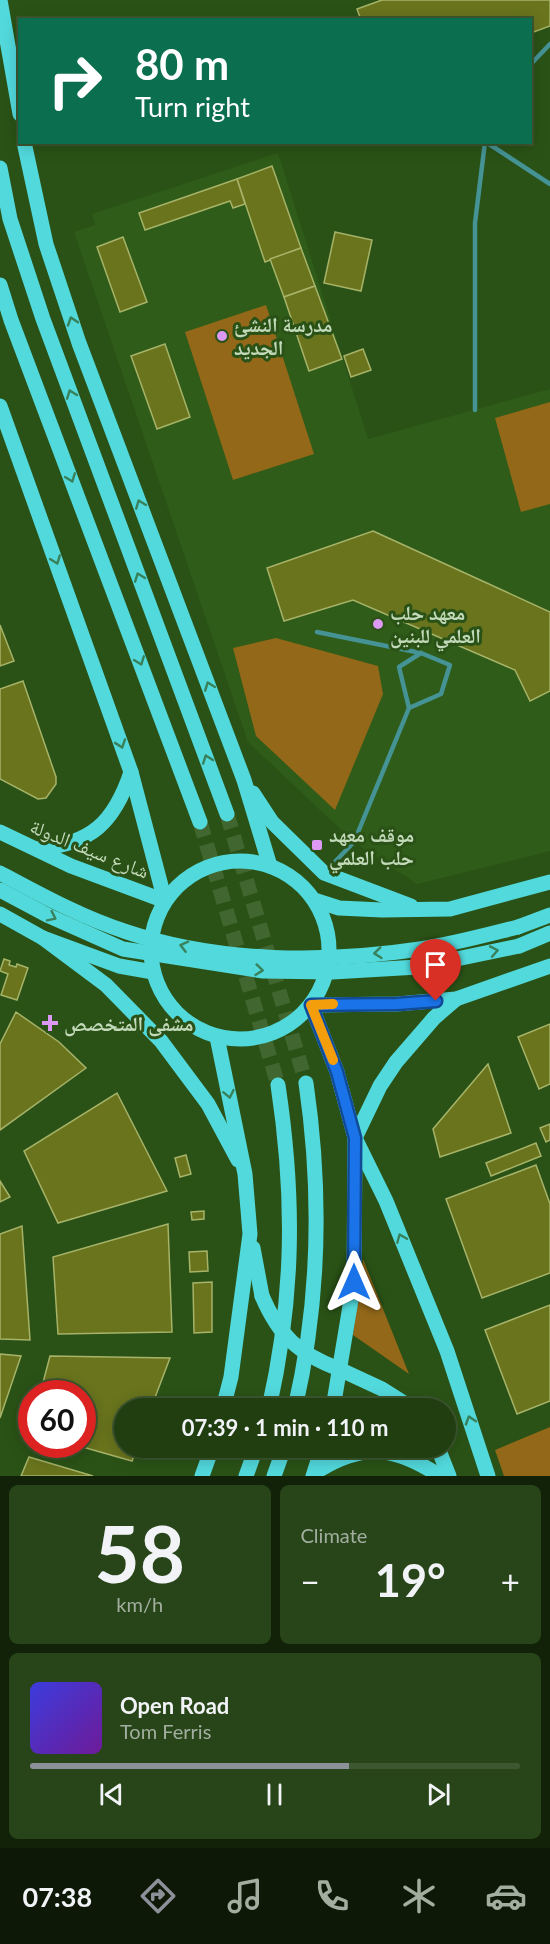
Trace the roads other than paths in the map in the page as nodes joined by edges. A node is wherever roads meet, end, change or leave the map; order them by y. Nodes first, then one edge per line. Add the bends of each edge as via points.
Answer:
1 (0, 0) edge
2 (550, 44) edge
3 (532, 63) edge
4 (18, 103) edge
5 (24, 144) edge
6 (486, 144) edge
7 (489, 144) edge
8 (0, 168) edge
9 (550, 184) edge
10 (0, 285) edge
11 (0, 406) edge
12 (475, 410) dead end
13 (317, 632) dead end
14 (421, 653) junction
15 (409, 708) junction
16 (131, 772) junction
17 (244, 780) junction
18 (227, 814) tunnel mouth
19 (200, 822) tunnel mouth
20 (0, 832) edge
21 (34, 849) junction
22 (270, 866) junction
23 (0, 873) edge
24 (324, 873) junction
25 (550, 882) edge
26 (0, 890) edge
27 (314, 900) junction
28 (165, 901) junction
29 (423, 910) junction
30 (0, 914) edge
31 (550, 915) edge
32 (550, 933) edge
33 (43, 938) junction
34 (550, 966) edge
35 (153, 972) junction
36 (456, 999) junction
37 (311, 1005) junction
38 (217, 1037) junction
39 (306, 1083) tunnel mouth
40 (278, 1085) tunnel mouth
41 (355, 1138) junction
42 (245, 1174) junction
43 (250, 1233) junction
44 (339, 1369) junction
45 (226, 1398) edge
46 (271, 1398) edge
47 (297, 1398) edge
48 (335, 1398) edge
49 (396, 1398) edge
50 (208, 1458) edge
51 (252, 1458) edge
52 (280, 1458) edge
53 (319, 1458) edge
54 (442, 1458) edge
55 (314, 1474) edge
56 (202, 1476) edge
57 (246, 1476) edge
58 (274, 1476) edge
59 (440, 1476) edge
60 (450, 1476) edge
61 (488, 1476) edge

1 - 4 main road
2 - 3 lane
17 -> 5 main road via 79,343 46,244
6 - 12 lane via 475,223
7 - 9 lane
18 -> 8 main road via 43,319 10,219
10 -> 19 main road
11 -> 16 main road
13 - 14 lane
14 - 15 lane via 399,667
14 - 15 lane via 450,665 441,694
15 - 24 lane via 354,843
16 - 21 main road via 123,798 107,820 86,837 61,847
16 - 28 main road
17 - 22 main road
17 - 24 main road via 272,822
20 - 21 main road, شارع سيف الدولة
21 - 28 main road, شارع سيف الدولة
22 - 27 main road via 302,885
22 - 28 main road via 241,861 212,865 186,880
31 -> 23 main road, bridge via 518,927 421,949 336,958 268,957 212,951 128,933 56,903
24 - 29 main road
25 - 29 main road via 450,909
26 -> 32 main road, bridge via 123,949 263,971 418,967 519,946
27 - 29 main road via 339,908
27 - 37 main road via 329,942 322,985
28 - 35 main road via 152,935
30 - 33 main road
33 - 35 main road via 119,966
33 - 42 main road via 106,985 161,1041 208,1104
34 - 36 main road
35 - 38 main road via 176,1013 195,1028
36 - 37 main road
36 - 41 main road via 396,1062
37 - 38 main road via 292,1023 269,1035 243,1040
37 - 41 main road via 337,1072
38 -> 42 main road
39 - 47 main road via 314,1140 318,1226 310,1330
40 - 46 main road via 291,1232 284,1326
41 - 44 main road via 354,1282
61 -> 41 main road via 447,1351 386,1202
42 - 43 main road
43 - 44 main road, bridge via 262,1296 271,1316 300,1350
43 - 45 main road
44 - 48 main road
44 - 49 main road
50 - 56 main road
51 - 57 main road
52 - 58 main road
53 - 55 main road
54 - 60 main road
55 - 59 main road via 331,1462 366,1451 403,1455

